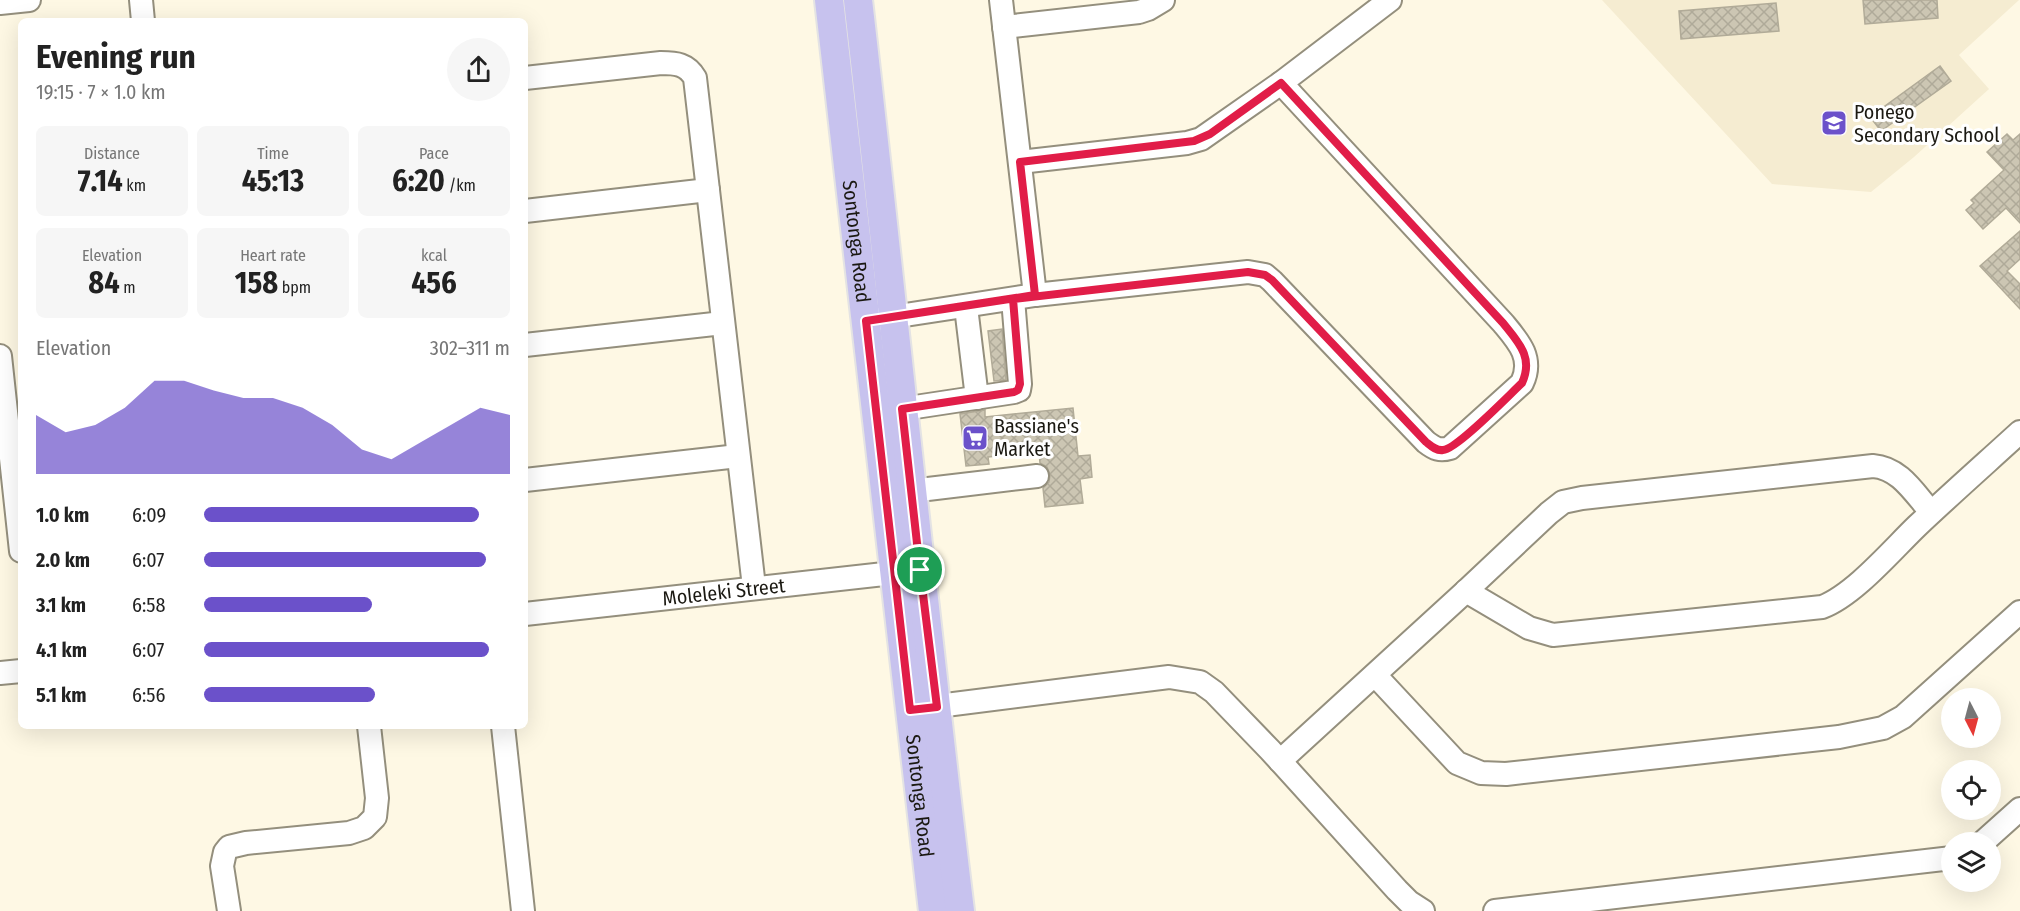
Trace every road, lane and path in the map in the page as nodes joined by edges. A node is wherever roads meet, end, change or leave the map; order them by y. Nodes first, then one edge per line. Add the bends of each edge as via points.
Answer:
1 (29, 0) edge
2 (141, 0) edge
3 (829, 0) edge
4 (858, 0) edge
5 (1001, 0) edge
6 (1163, 0) edge
7 (1390, 0) edge
8 (1, 2) edge
9 (143, 18) edge
10 (1004, 27) junction
11 (528, 78) edge
12 (1281, 83) junction
13 (1020, 162) junction
14 (708, 190) junction
15 (528, 211) edge
16 (1024, 297) junction
17 (966, 307) junction
18 (894, 317) junction
19 (866, 321) junction
20 (723, 323) junction
21 (528, 345) edge
22 (0, 356) edge
23 (977, 398) junction
24 (902, 409) junction
25 (2020, 432) edge
26 (738, 456) junction
27 (1036, 477) dead end
28 (528, 480) edge
29 (912, 491) junction
30 (1931, 513) junction
31 (18, 523) edge
32 (908, 572) junction
33 (754, 587) junction
34 (1467, 591) junction
35 (2020, 612) edge
36 (528, 614) edge
37 (18, 671) edge
38 (0, 674) edge
39 (1376, 675) junction
40 (924, 708) junction
41 (369, 729) edge
42 (503, 729) edge
43 (1280, 761) junction
44 (2020, 809) edge
45 (1994, 832) edge
46 (1941, 859) edge
47 (229, 911) edge
48 (524, 911) edge
49 (933, 911) edge
50 (960, 911) edge
51 (1423, 911) edge
52 (1495, 911) edge

1 - 8 street
2 - 9 street
3 - 19 main road, Sontonga Road
4 - 18 main road, Sontonga Road
5 - 10 street
6 - 10 street via 1139,12
7 - 12 street
10 - 13 street
11 - 14 street via 661,63 683,66 695,78
12 - 13 street via 1210,134 1194,141
12 - 16 street via 1519,343 1527,364 1522,383 1462,439 1450,448 1433,448 1272,280 1258,272
13 - 16 street
14 - 15 street
14 - 20 street
16 - 17 street
16 - 23 street via 1019,388
17 - 18 street
17 - 23 street
18 - 19 street
18 - 24 main road, Sontonga Road
19 - 32 main road, Sontonga Road
20 - 21 street
20 - 26 street
22 - 31 street
23 - 24 street
24 - 29 main road, Sontonga Road
25 - 30 street
26 - 28 street
26 - 33 street
27 - 29 street
29 - 32 main road, Sontonga Road
30 - 34 street via 1849,592 1822,607 1553,635 1529,628
30 - 34 street via 1897,474 1873,466 1582,498 1557,506
32 - 33 street, Moleleki Street
32 - 40 main road, Sontonga Road
33 - 36 street, Moleleki Street
34 - 39 street
35 - 39 street via 1903,717 1884,728 1839,737 1506,774 1481,773 1457,763
37 - 38 street
39 - 43 street
40 - 43 street via 1158,678 1190,678 1207,686
40 - 49 main road, Sontonga Road
40 - 50 main road, Sontonga Road
41 - 47 street via 377,798 375,817 364,828 349,833 229,847 222,866
42 - 48 street
43 - 51 street via 1397,890
44 - 45 street
46 - 52 street

